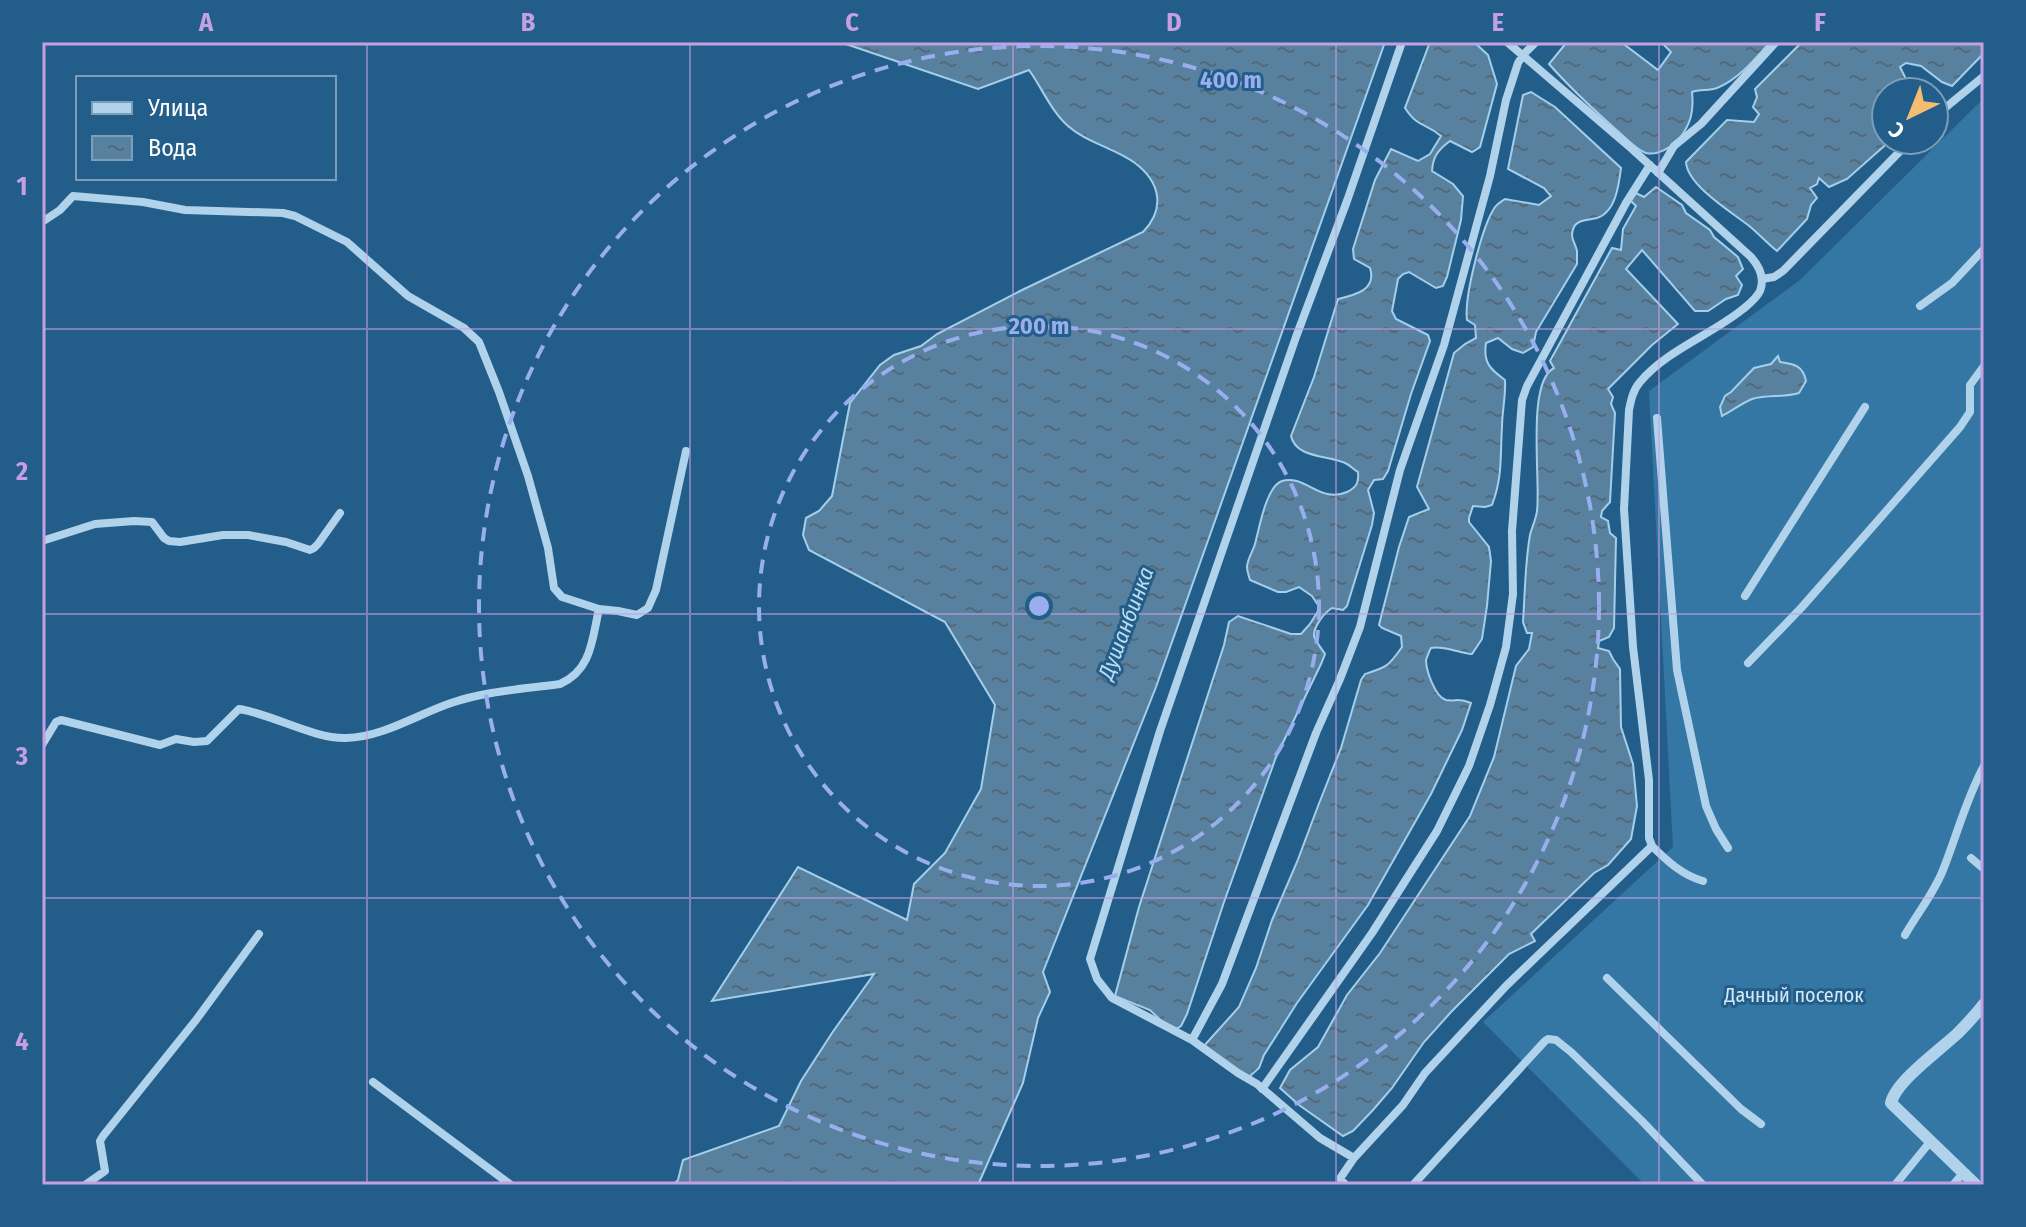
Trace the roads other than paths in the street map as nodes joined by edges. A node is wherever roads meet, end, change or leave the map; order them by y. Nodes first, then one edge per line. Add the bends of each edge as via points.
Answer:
1 (1402, 42) edge
2 (1507, 42) edge
3 (1536, 42) edge
4 (1776, 42) edge
5 (1523, 55) junction
6 (1984, 76) edge
7 (1950, 104) edge
8 (1895, 156) edge
9 (1650, 165) junction
10 (1658, 173) junction
11 (42, 222) edge
12 (1984, 249) edge
13 (1762, 279) junction
14 (1920, 306) dead end
15 (1984, 366) edge
16 (1865, 407) dead end
17 (1657, 418) dead end
18 (686, 451) dead end
19 (340, 513) dead end
20 (42, 541) edge
21 (1745, 596) dead end
22 (599, 609) junction
23 (1748, 663) dead end
24 (42, 745) edge
25 (1984, 766) edge
26 (1652, 846) junction
27 (1728, 848) dead end
28 (1971, 858) dead end
29 (1984, 869) edge
30 (1703, 881) dead end
31 (259, 934) dead end
32 (1905, 935) dead end
33 (1607, 978) dead end
34 (1984, 1004) edge
35 (1192, 1040) junction
36 (373, 1082) dead end
37 (1262, 1089) junction
38 (1761, 1124) dead end
39 (1930, 1142) junction
40 (1354, 1158) junction
41 (1963, 1173) junction
42 (85, 1185) edge
43 (511, 1185) edge
44 (1346, 1185) edge
45 (1413, 1185) edge
46 (1703, 1185) edge
47 (1895, 1185) edge
48 (1953, 1185) edge
49 (1976, 1185) edge

1 - 35 street via 1160,731 1090,959 1112,998
2 - 5 street
3 - 5 street
4 - 10 street via 1674,146
5 - 9 street
5 - 35 street via 1506,100 1444,345 1400,470 1360,627 1222,984
6 - 7 street
8 - 13 street via 1783,271
9 - 10 street
9 - 37 street via 1522,400 1506,647 1469,766 1437,831 1372,933
10 - 13 street via 1751,257
11 - 22 street via 73,196 185,210 283,213 347,242 408,296 479,342 528,476 554,588 562,597
12 - 14 street via 1952,283
13 - 26 street via 1754,301 1668,357 1638,384 1629,410 1624,509
15 - 23 street via 1970,385 1970,412 1960,427
16 - 21 street
17 - 27 street via 1677,670 1706,806
18 - 22 street via 648,608 637,615
19 - 20 street via 310,550 248,535 169,541 146,521 95,524
22 - 24 street via 586,661 571,679 451,703 364,736 326,735 239,709 202,742 176,739 160,745 58,720
25 - 32 street via 1942,873
26 - 30 street
26 - 40 street via 1506,986
28 - 29 street
31 - 42 street via 103,1136 105,1171
33 - 38 street
34 - 39 street via 1892,1097 1895,1109
35 - 37 street
36 - 43 street
37 - 40 street via 1320,1138
39 - 41 street
39 - 47 street
40 - 44 street via 1341,1177
41 - 48 street
41 - 49 street
45 - 46 street via 1552,1039

